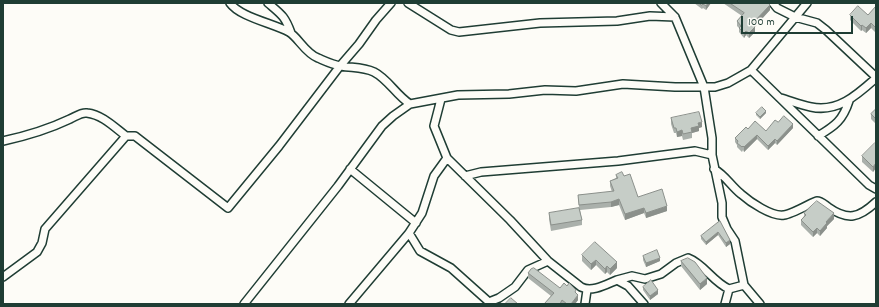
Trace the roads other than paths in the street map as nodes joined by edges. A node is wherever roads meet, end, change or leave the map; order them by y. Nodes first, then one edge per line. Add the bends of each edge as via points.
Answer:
1 (230, 3) edge
2 (268, 3) edge
3 (390, 3) edge
4 (408, 3) edge
5 (661, 3) edge
6 (773, 3) edge
7 (807, 3) edge
8 (675, 17) junction
9 (795, 17) junction
10 (291, 33) junction
11 (340, 66) junction
12 (751, 70) junction
13 (876, 77) edge
14 (704, 87) junction
15 (779, 97) junction
16 (440, 99) junction
17 (849, 100) junction
18 (410, 104) junction
19 (126, 136) junction
20 (818, 136) junction
21 (3, 142) edge
22 (712, 155) junction
23 (446, 158) junction
24 (350, 169) junction
25 (714, 169) junction
26 (466, 176) junction
27 (876, 189) edge
28 (876, 202) edge
29 (416, 223) junction
30 (409, 233) junction
31 (548, 261) junction
32 (3, 277) edge
33 (617, 280) junction
34 (744, 285) junction
35 (729, 289) junction
36 (587, 290) junction
37 (244, 304) edge
38 (349, 304) edge
39 (585, 304) edge
40 (644, 304) edge
41 (725, 304) edge
42 (760, 304) edge

1 - 10 street via 237,11
2 - 10 street via 282,14
3 - 11 street
4 - 8 street via 451,30 459,32 540,23 617,21 650,16
5 - 8 street
6 - 9 street via 777,8
7 - 9 street
8 - 14 street
9 - 12 street
9 - 13 street via 817,23
10 - 11 street via 303,48 316,58
11 - 18 street via 363,68 374,72
11 - 19 street via 280,146 228,208 135,136
12 - 14 street via 728,83
12 - 15 street
13 - 17 street
14 - 16 street via 623,84 576,91 545,90 458,95
14 - 22 street
15 - 17 street via 819,108 840,105
15 - 20 street
16 - 18 street
16 - 23 street via 434,126
17 - 20 street via 846,111 835,126
18 - 24 street via 382,126
19 - 21 street via 106,120 85,112 56,126
19 - 32 street via 45,229 37,252
20 - 27 street
22 - 25 street
22 - 26 street via 695,152 481,172
23 - 26 street
23 - 29 street via 434,176 422,213
24 - 29 street
24 - 37 street
25 - 28 street via 742,195 768,212 783,216 819,201 837,214 849,217 867,210
25 - 34 street via 722,203 722,217 735,241
26 - 31 street
29 - 30 street
30 - 31 street via 420,251 451,268 489,302 515,287 528,270
30 - 38 street
31 - 36 street
33 - 35 street via 632,276 645,279 662,274 676,263 688,258 694,260 722,286
33 - 36 street
33 - 40 street via 628,286
34 - 35 street
34 - 42 street
35 - 41 street
36 - 39 street

